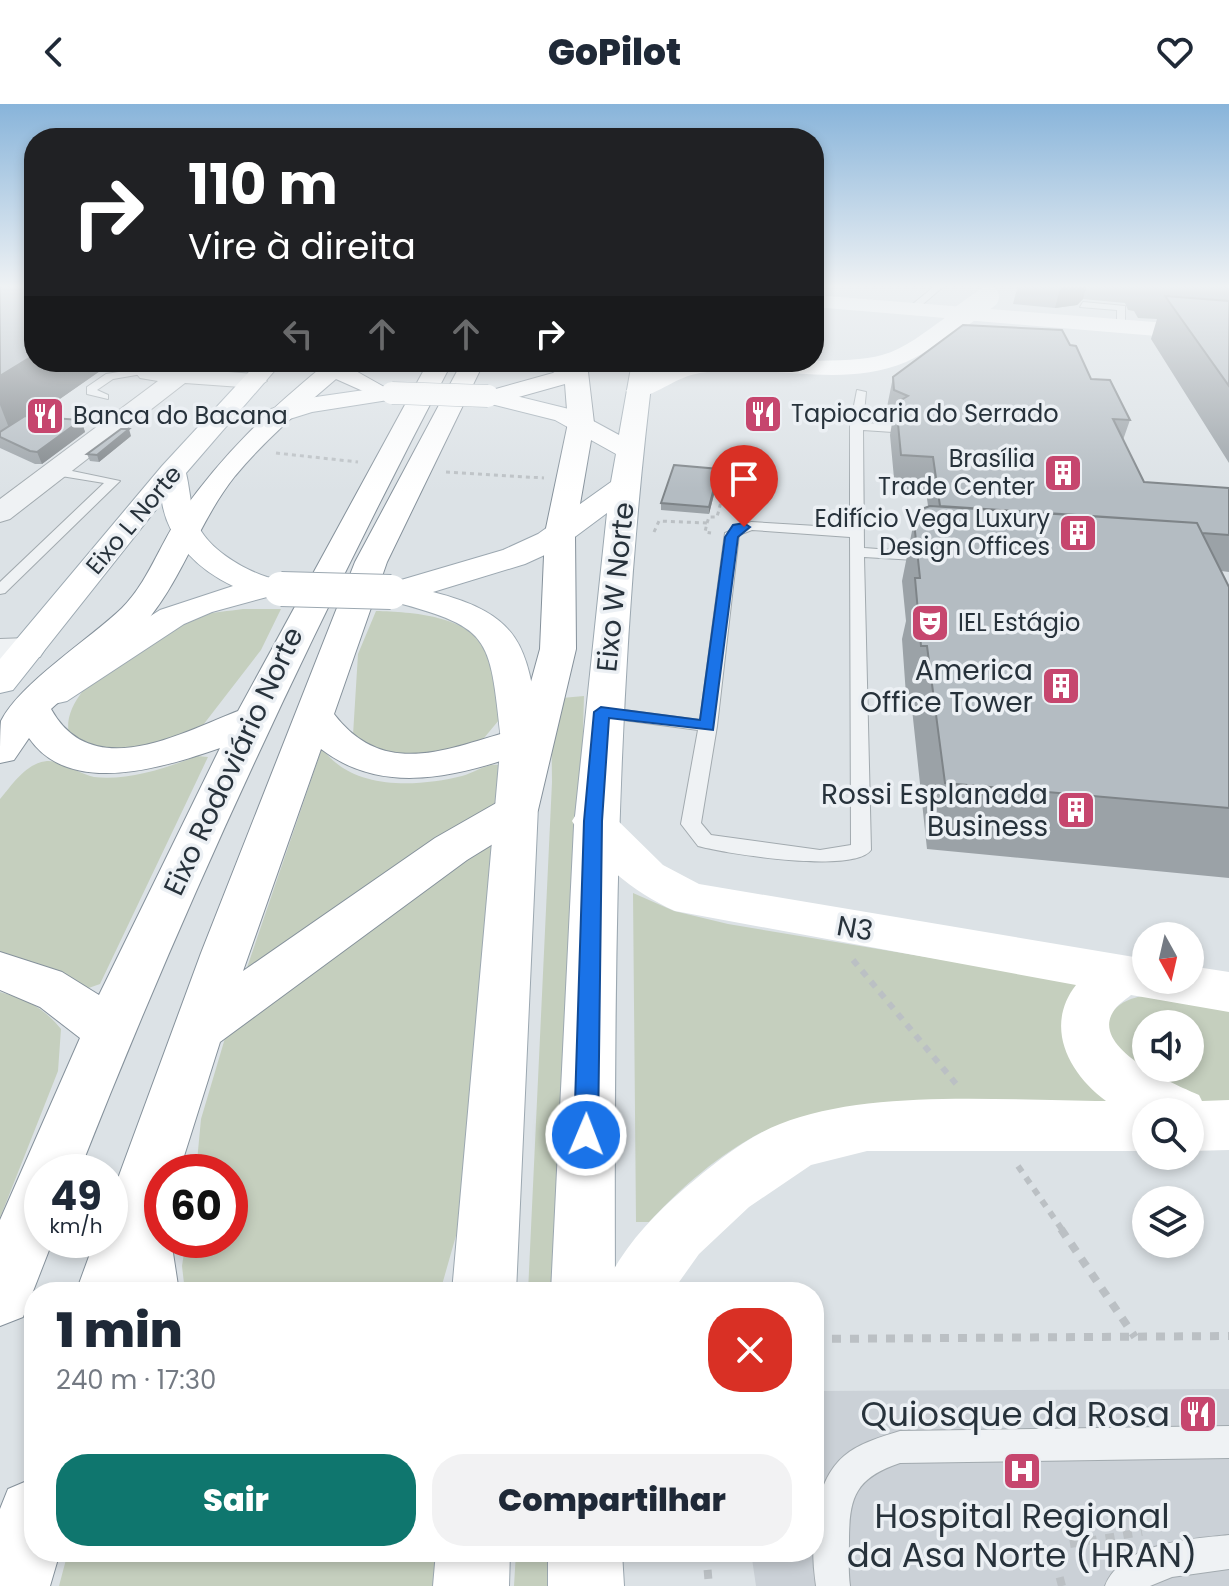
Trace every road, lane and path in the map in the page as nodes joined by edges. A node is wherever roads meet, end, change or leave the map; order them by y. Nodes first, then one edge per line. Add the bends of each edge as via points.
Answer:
1 (906, 354) edge
2 (824, 369) edge
3 (140, 372) edge
4 (156, 372) edge
5 (327, 372) edge
6 (350, 372) edge
7 (435, 372) edge
8 (468, 372) edge
9 (568, 372) edge
10 (577, 372) edge
11 (641, 372) edge
12 (669, 372) edge
13 (257, 379) edge
14 (173, 381) junction
15 (638, 391) junction
16 (861, 392) dead end
17 (387, 393) junction
18 (491, 397) junction
19 (280, 414) junction
20 (81, 415) dead end
21 (856, 421) junction
22 (581, 423) junction
23 (892, 423) edge
24 (58, 432) edge
25 (86, 445) junction
26 (34, 449) edge
27 (247, 449) junction
28 (631, 452) junction
29 (383, 466) junction
30 (417, 470) junction
31 (53, 471) junction
32 (172, 472) junction
33 (714, 474) edge
34 (547, 478) dead end
35 (627, 484) junction
36 (0, 513) edge
37 (707, 523) junction
38 (185, 530) junction
39 (560, 533) junction
40 (731, 537) junction
41 (618, 539) junction
42 (857, 543) junction
43 (950, 559) edge
44 (273, 589) junction
45 (0, 590) edge
46 (394, 592) junction
47 (6, 667) edge
48 (31, 707) junction
49 (601, 712) junction
50 (313, 713) junction
51 (250, 720) junction
52 (708, 726) junction
53 (521, 740) junction
54 (0, 751) edge
55 (517, 810) junction
56 (593, 821) junction
57 (0, 971) edge
58 (1132, 975) edge
59 (1132, 981) edge
60 (1204, 988) edge
61 (1229, 992) edge
62 (200, 1029) junction
63 (107, 1031) junction
64 (1147, 1098) edge
65 (1132, 1126) edge
66 (57, 1154) edge
67 (136, 1207) junction
68 (24, 1236) edge
69 (111, 1282) edge
70 (146, 1282) edge
71 (485, 1282) edge
72 (583, 1282) edge
73 (641, 1282) edge
74 (0, 1295) edge
75 (1229, 1336) edge
76 (824, 1339) edge
77 (1229, 1442) edge
78 (24, 1547) edge
79 (1229, 1552) edge
80 (472, 1562) edge
81 (585, 1562) edge
82 (707, 1562) edge
83 (12, 1586) edge
84 (471, 1586) edge
85 (586, 1586) edge
86 (709, 1586) edge
87 (833, 1586) edge
88 (1122, 1586) edge

1 - 2 main road, bridge
3 - 20 street
4 - 14 street
5 - 19 main road
6 - 17 main road
7 - 29 main road, Eixo Rodoviário Norte
8 - 30 main road, Eixo Rodoviário Norte
9 - 18 main road
10 - 22 main road
11 - 15 main road, Eixo W Norte
12 - 15 main road, bridge
13 - 14 street
13 - 32 main road, Eixo L Norte
14 - 25 street
15 - 28 main road, Eixo W Norte
16 - 21 lane
17 - 18 main road, bridge
17 - 19 main road
18 - 22 main road via 543,407
19 - 27 main road
21 - 23 lane
21 - 42 lane
22 - 28 main road
22 - 39 main road
24 - 25 street
25 - 26 street
25 - 31 street
27 - 29 path
27 - 38 main road via 224,472
28 - 35 main road, Eixo W Norte
29 - 51 main road, Eixo Rodoviário Norte
30 - 34 path
30 - 50 main road, Eixo Rodoviário Norte via 371,562
31 - 36 street
31 - 45 lane via 114,481
32 - 38 main road
32 - 47 main road, Eixo L Norte
33 - 37 path via 728,475 717,517 709,517
35 - 39 main road
35 - 41 main road, Eixo W Norte
37 - 40 path via 705,532
37 - 41 path via 659,521 651,540
38 - 44 main road via 210,558
38 - 48 main road via 160,582 135,614
39 - 46 main road via 514,557
39 - 55 main road via 558,649
40 - 42 lane via 744,527
40 - 52 lane
41 - 49 main road, Eixo W Norte
42 - 43 lane
42 - 52 lane via 861,850 820,857 705,841 691,824
44 - 46 main road, bridge
44 - 48 main road via 200,605 172,617
46 - 53 main road via 457,607 498,633 511,661
48 - 51 main road via 50,739 73,754 104,760 185,747
48 - 54 main road
49 - 52 lane
49 - 56 main road, Eixo W Norte
50 - 53 main road via 337,743 390,765 455,761
50 - 62 main road, Eixo Rodoviário Norte
51 - 63 main road, Eixo Rodoviário Norte
53 - 55 main road
55 - 62 main road via 451,849
55 - 71 main road
56 - 58 main road, N3 via 633,869 691,899
56 - 72 main road, Eixo W Norte
57 - 63 main road via 30,977 63,995
59 - 64 main road via 1095,996 1084,1017 1088,1041 1104,1070
60 - 61 main road, N3
62 - 67 main road, Eixo Rodoviário Norte
63 - 66 main road, Eixo Rodoviário Norte
65 - 73 main road via 867,1126 796,1143 728,1188 677,1234
67 - 69 main road, Eixo Rodoviário Norte
67 - 70 main road
68 - 74 main road
75 - 76 path
77 - 87 lane via 900,1447 867,1457 844,1476 832,1508
78 - 83 main road
79 - 88 lane via 1179,1557 1135,1573
80 - 84 main road
81 - 85 main road
82 - 86 path

